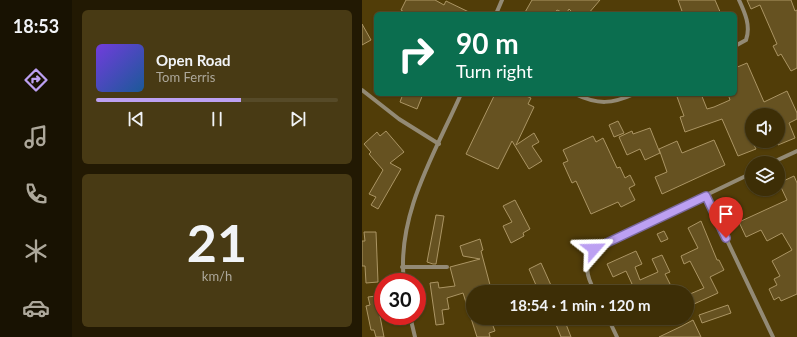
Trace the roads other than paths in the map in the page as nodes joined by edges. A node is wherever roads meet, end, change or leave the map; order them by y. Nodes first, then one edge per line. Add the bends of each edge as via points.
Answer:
1 (502, 0) edge
2 (739, 0) edge
3 (497, 12) edge
4 (737, 45) edge
5 (362, 90) edge
6 (460, 96) edge
7 (579, 96) edge
8 (629, 96) edge
9 (439, 144) junction
10 (797, 150) edge
11 (785, 156) edge
12 (745, 176) edge
13 (706, 196) junction
14 (402, 267) junction
15 (447, 267) dead end
16 (403, 273) edge
17 (591, 285) edge
18 (413, 325) edge
19 (611, 325) edge
20 (416, 337) edge
21 (617, 337) edge
22 (773, 337) edge

1 - 3 street
2 - 4 street via 749,26 749,33 746,40
5 - 9 street via 399,120
6 - 9 street
7 - 8 street via 591,102 618,101
9 - 14 street via 415,194 405,235
10 - 11 street
12 - 13 street
13 - 17 street via 594,249 587,264
13 - 22 street
14 - 15 street
14 - 16 street
18 - 20 street
19 - 21 street

